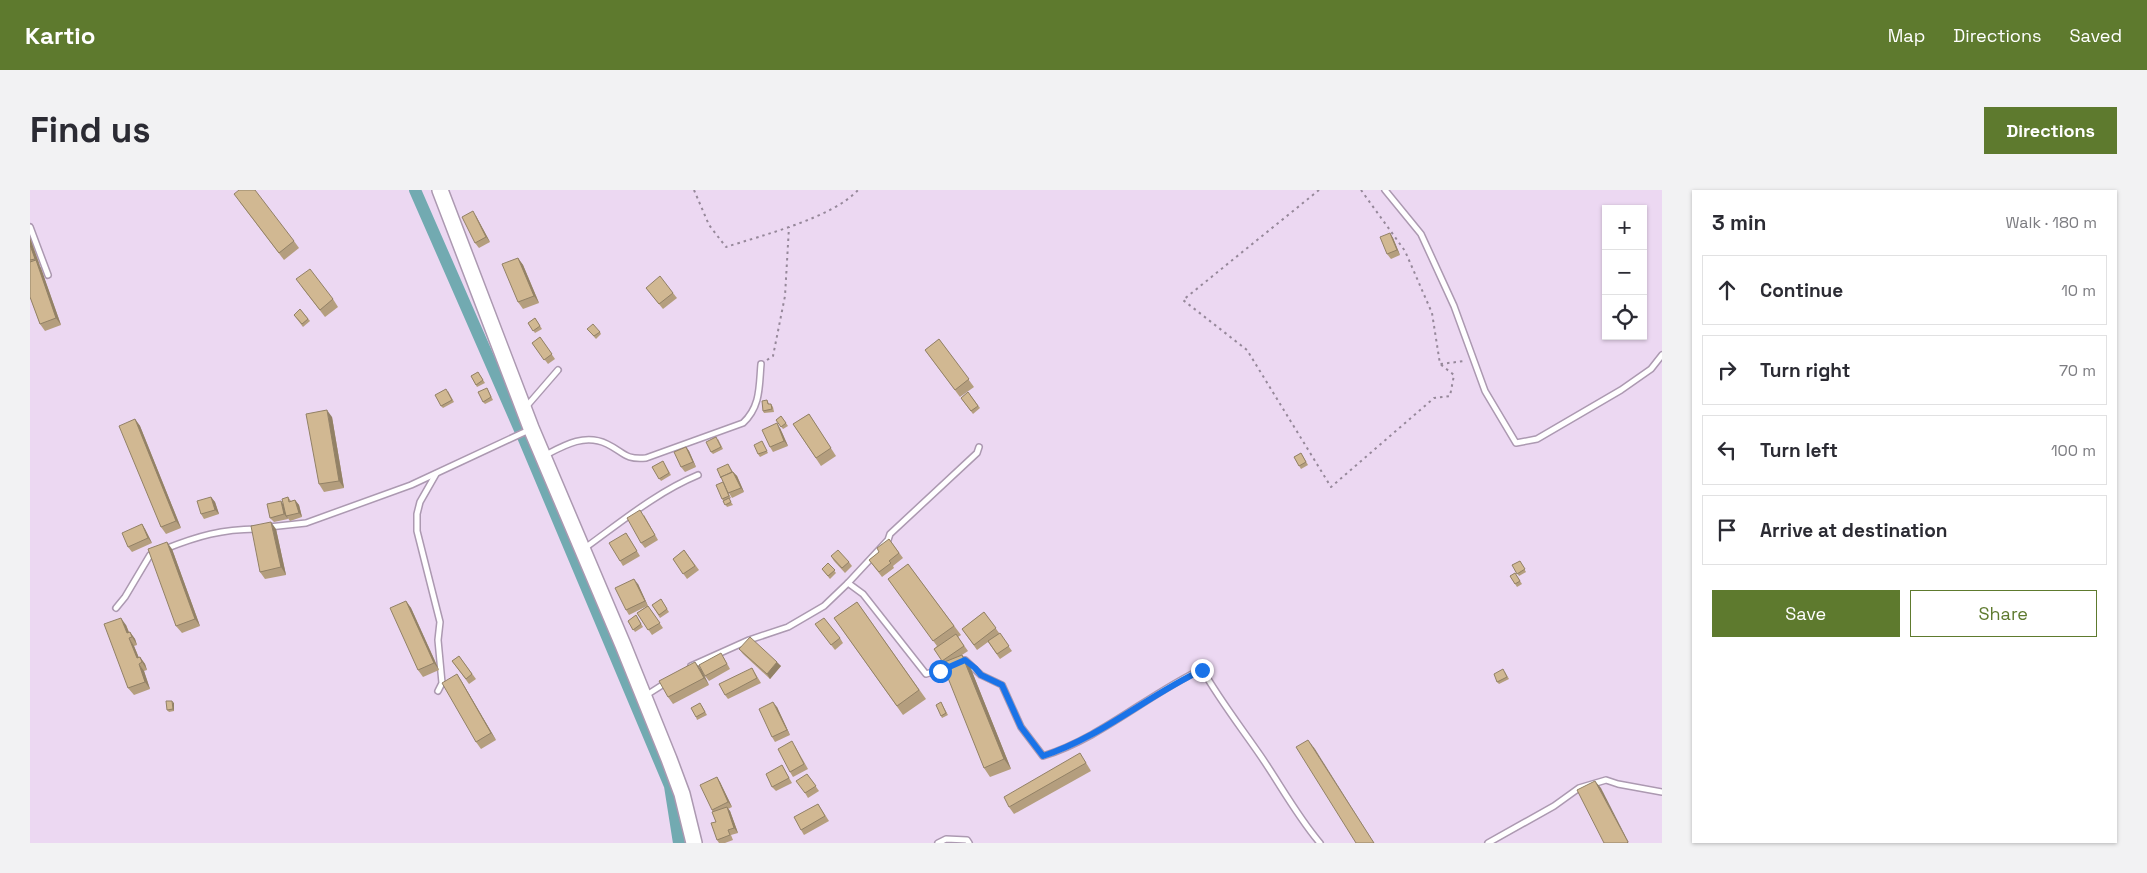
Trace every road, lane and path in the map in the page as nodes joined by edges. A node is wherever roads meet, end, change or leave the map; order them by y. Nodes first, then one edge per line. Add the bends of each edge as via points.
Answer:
1 (440, 190) edge
2 (694, 190) edge
3 (858, 190) edge
4 (1319, 190) edge
5 (1361, 190) edge
6 (1385, 190) edge
7 (30, 227) edge
8 (789, 227) junction
9 (48, 275) dead end
10 (1662, 355) edge
11 (1474, 360) junction
12 (761, 364) joint
13 (1440, 364) junction
14 (558, 370) dead end
15 (524, 409) junction
16 (531, 428) junction
17 (979, 447) dead end
18 (543, 456) junction
19 (436, 473) junction
20 (698, 475) dead end
21 (583, 550) junction
22 (848, 583) junction
23 (116, 608) dead end
24 (686, 669) edge
25 (673, 678) edge
26 (438, 691) dead end
27 (645, 697) junction
28 (1662, 792) edge
29 (694, 843) edge
30 (938, 843) edge
31 (969, 843) edge
32 (1320, 843) edge
33 (1488, 843) edge

1 - 15 street
2 - 8 path via 709,225 726,247
3 - 8 path via 840,205
4 - 13 path via 1183,300 1247,350 1331,487 1434,398 1450,396 1454,375
5 - 13 path via 1405,251 1432,313
6 - 11 lane via 1421,234 1454,306
7 - 9 lane
8 - 12 path via 785,296 773,356
10 - 11 lane via 1651,369 1621,390 1537,439 1516,443 1485,391
11 - 13 path
12 - 18 lane via 756,406 743,423 646,458 624,456 606,444 586,440 573,441
14 - 15 lane
15 - 16 street
16 - 18 street
16 - 19 lane
17 - 22 lane via 977,453 890,534
18 - 21 street
19 - 23 lane via 306,523 224,530 150,555
19 - 26 lane via 420,502 417,531 440,622 438,640 442,683
20 - 21 lane via 658,495
21 - 27 street
22 - 24 lane via 824,606 788,627 749,640
22 - 32 lane via 863,594 926,674 965,660 981,675 1002,685 1021,727 1043,756 1068,748 1172,684 1202,670 1306,827
25 - 27 lane
27 - 29 street via 682,794
28 - 33 lane via 1606,780 1579,788
30 - 31 lane via 946,839 968,840

